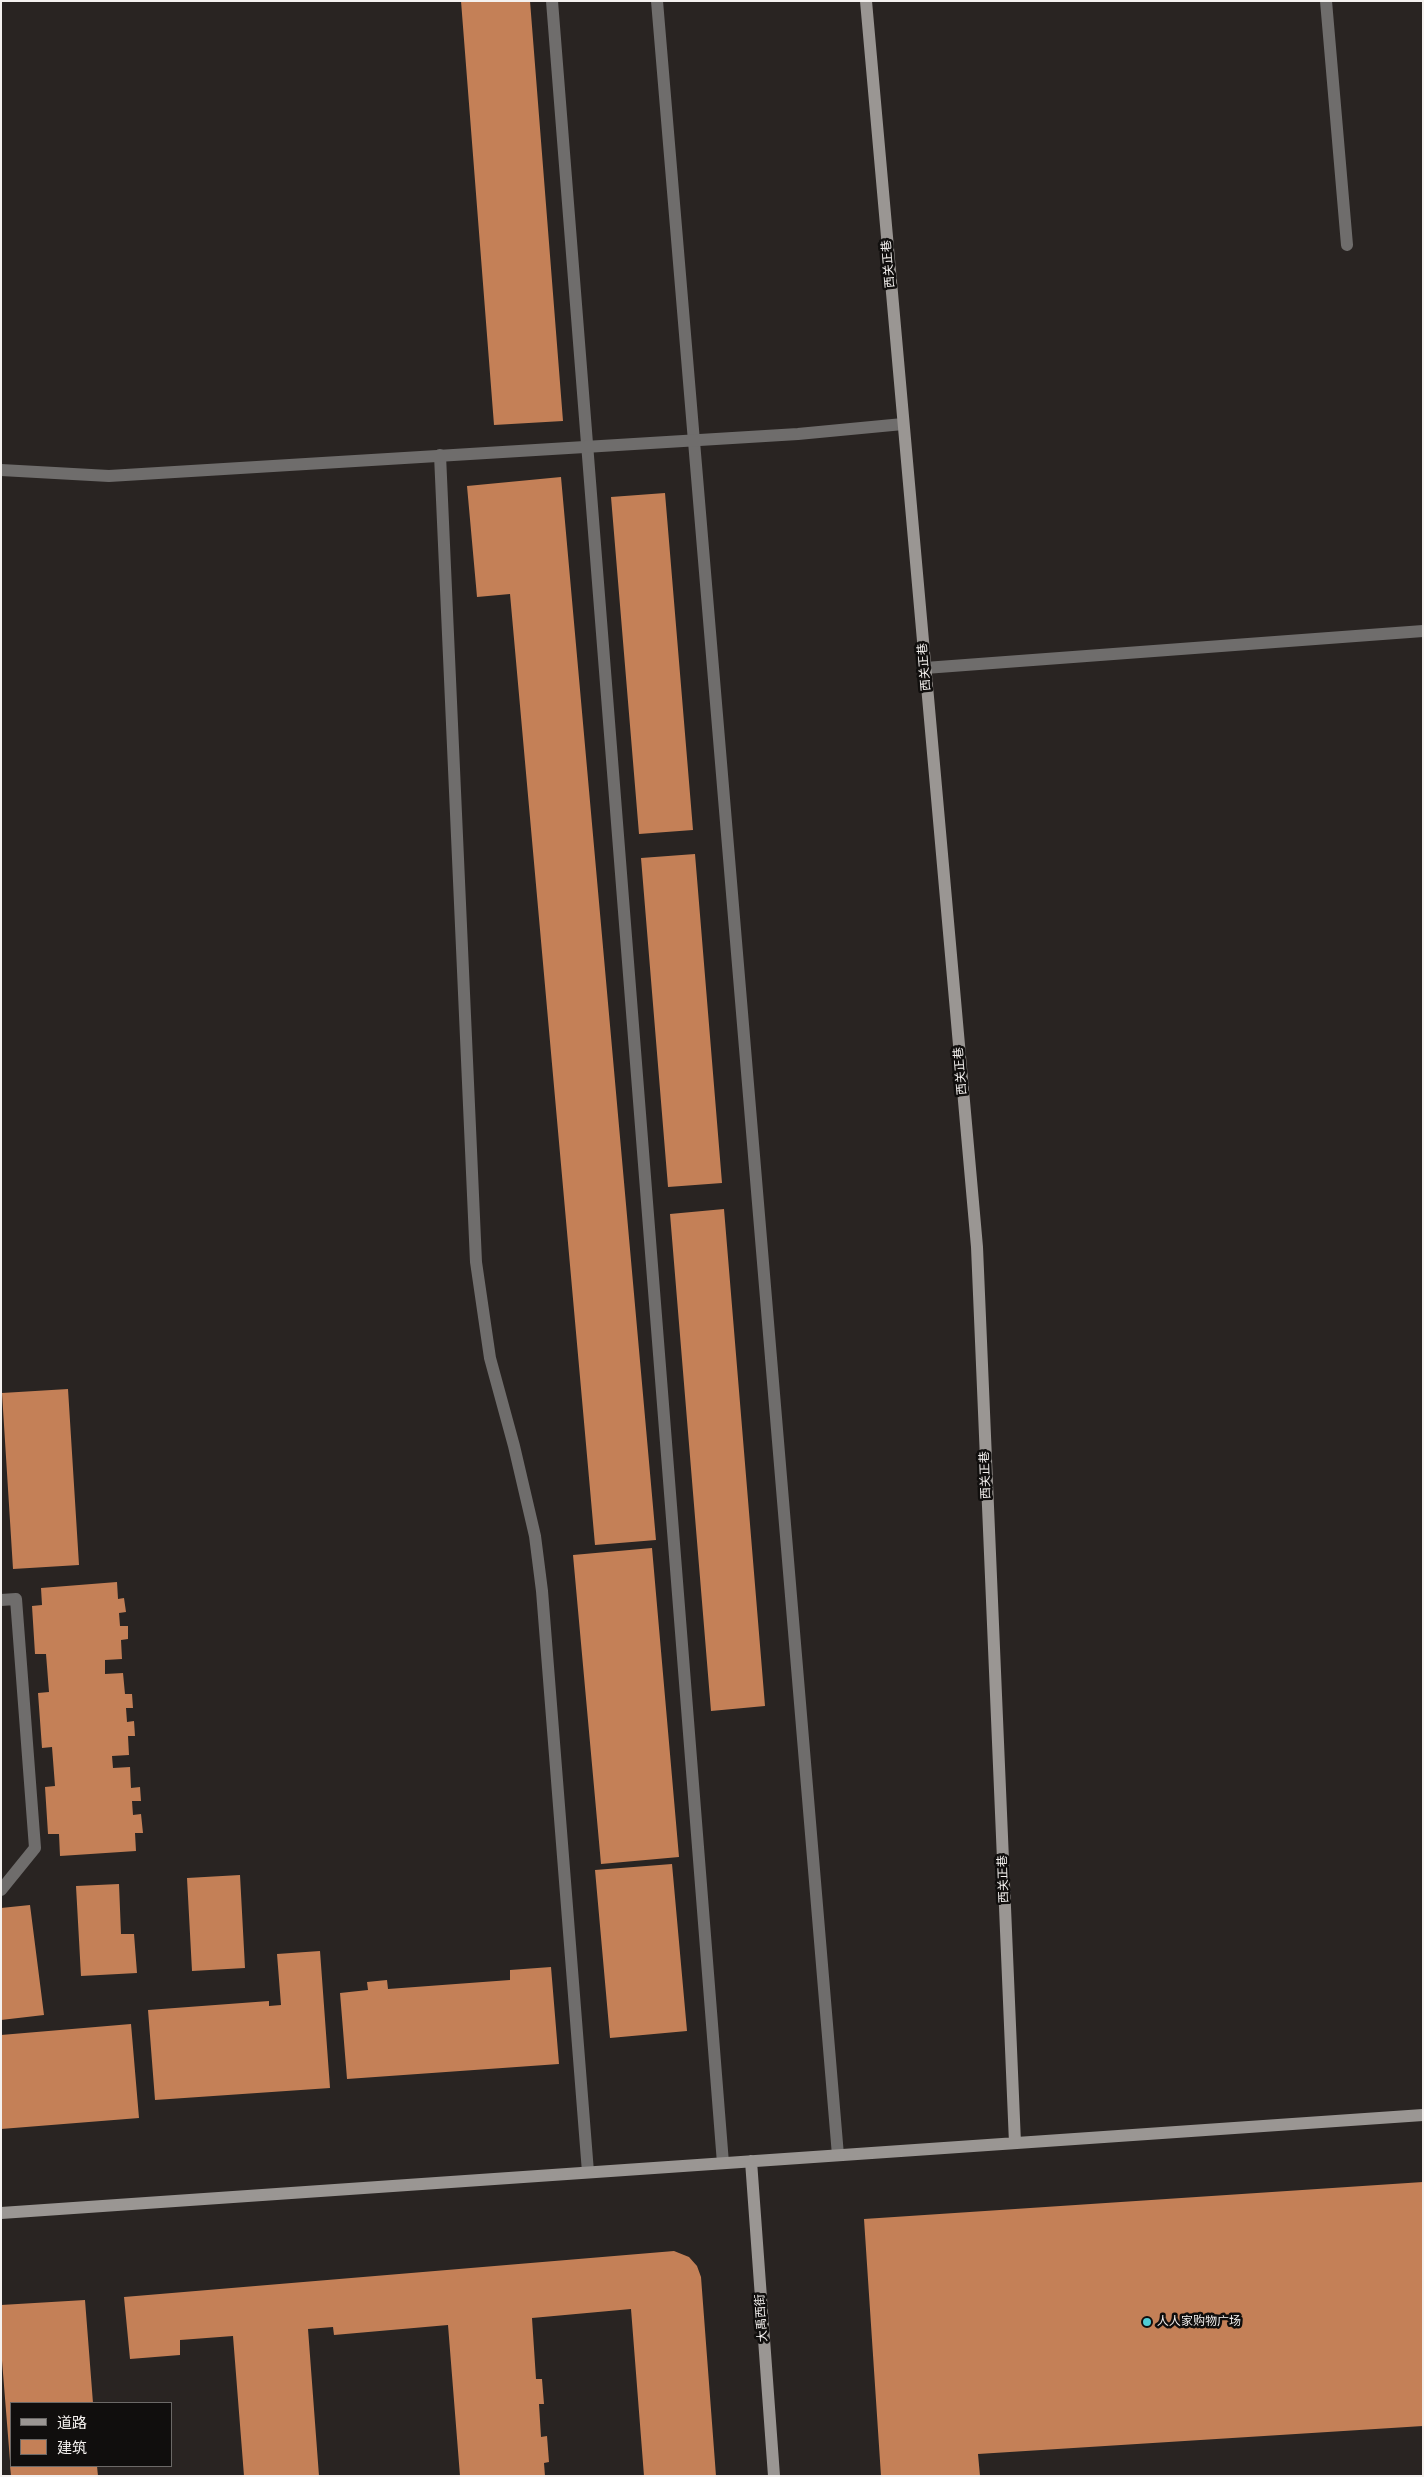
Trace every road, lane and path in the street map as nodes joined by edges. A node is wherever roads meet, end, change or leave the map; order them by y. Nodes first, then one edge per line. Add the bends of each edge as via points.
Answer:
1 (552, 1) edge
2 (657, 1) edge
3 (866, 1) edge
4 (1326, 1) edge
5 (1347, 245) dead end
6 (904, 424) junction
7 (694, 440) junction
8 (588, 446) junction
9 (440, 455) junction
10 (1, 470) edge
11 (1423, 631) edge
12 (925, 668) junction
13 (1, 1600) edge
14 (1, 1890) edge
15 (1423, 2115) edge
16 (1016, 2143) junction
17 (838, 2155) junction
18 (751, 2161) junction
19 (723, 2163) junction
20 (588, 2172) junction
21 (1, 2213) edge
22 (774, 2476) edge

1 - 8 street
2 - 7 street
3 - 6 street, 西关正巷
4 - 5 street
6 - 7 street
6 - 12 street, 西关正巷
7 - 8 street
7 - 17 street
8 - 9 street
8 - 19 street
9 - 10 street via 109,476
9 - 20 street via 476,1262 490,1358 533,1527 542,1591
11 - 12 street
12 - 16 street, 西关正巷 via 977,1248
13 - 14 street via 16,1599 35,1848
15 - 16 street
16 - 17 street
17 - 18 street
18 - 19 street
18 - 22 street, 大禹西街
19 - 20 street
20 - 21 street

